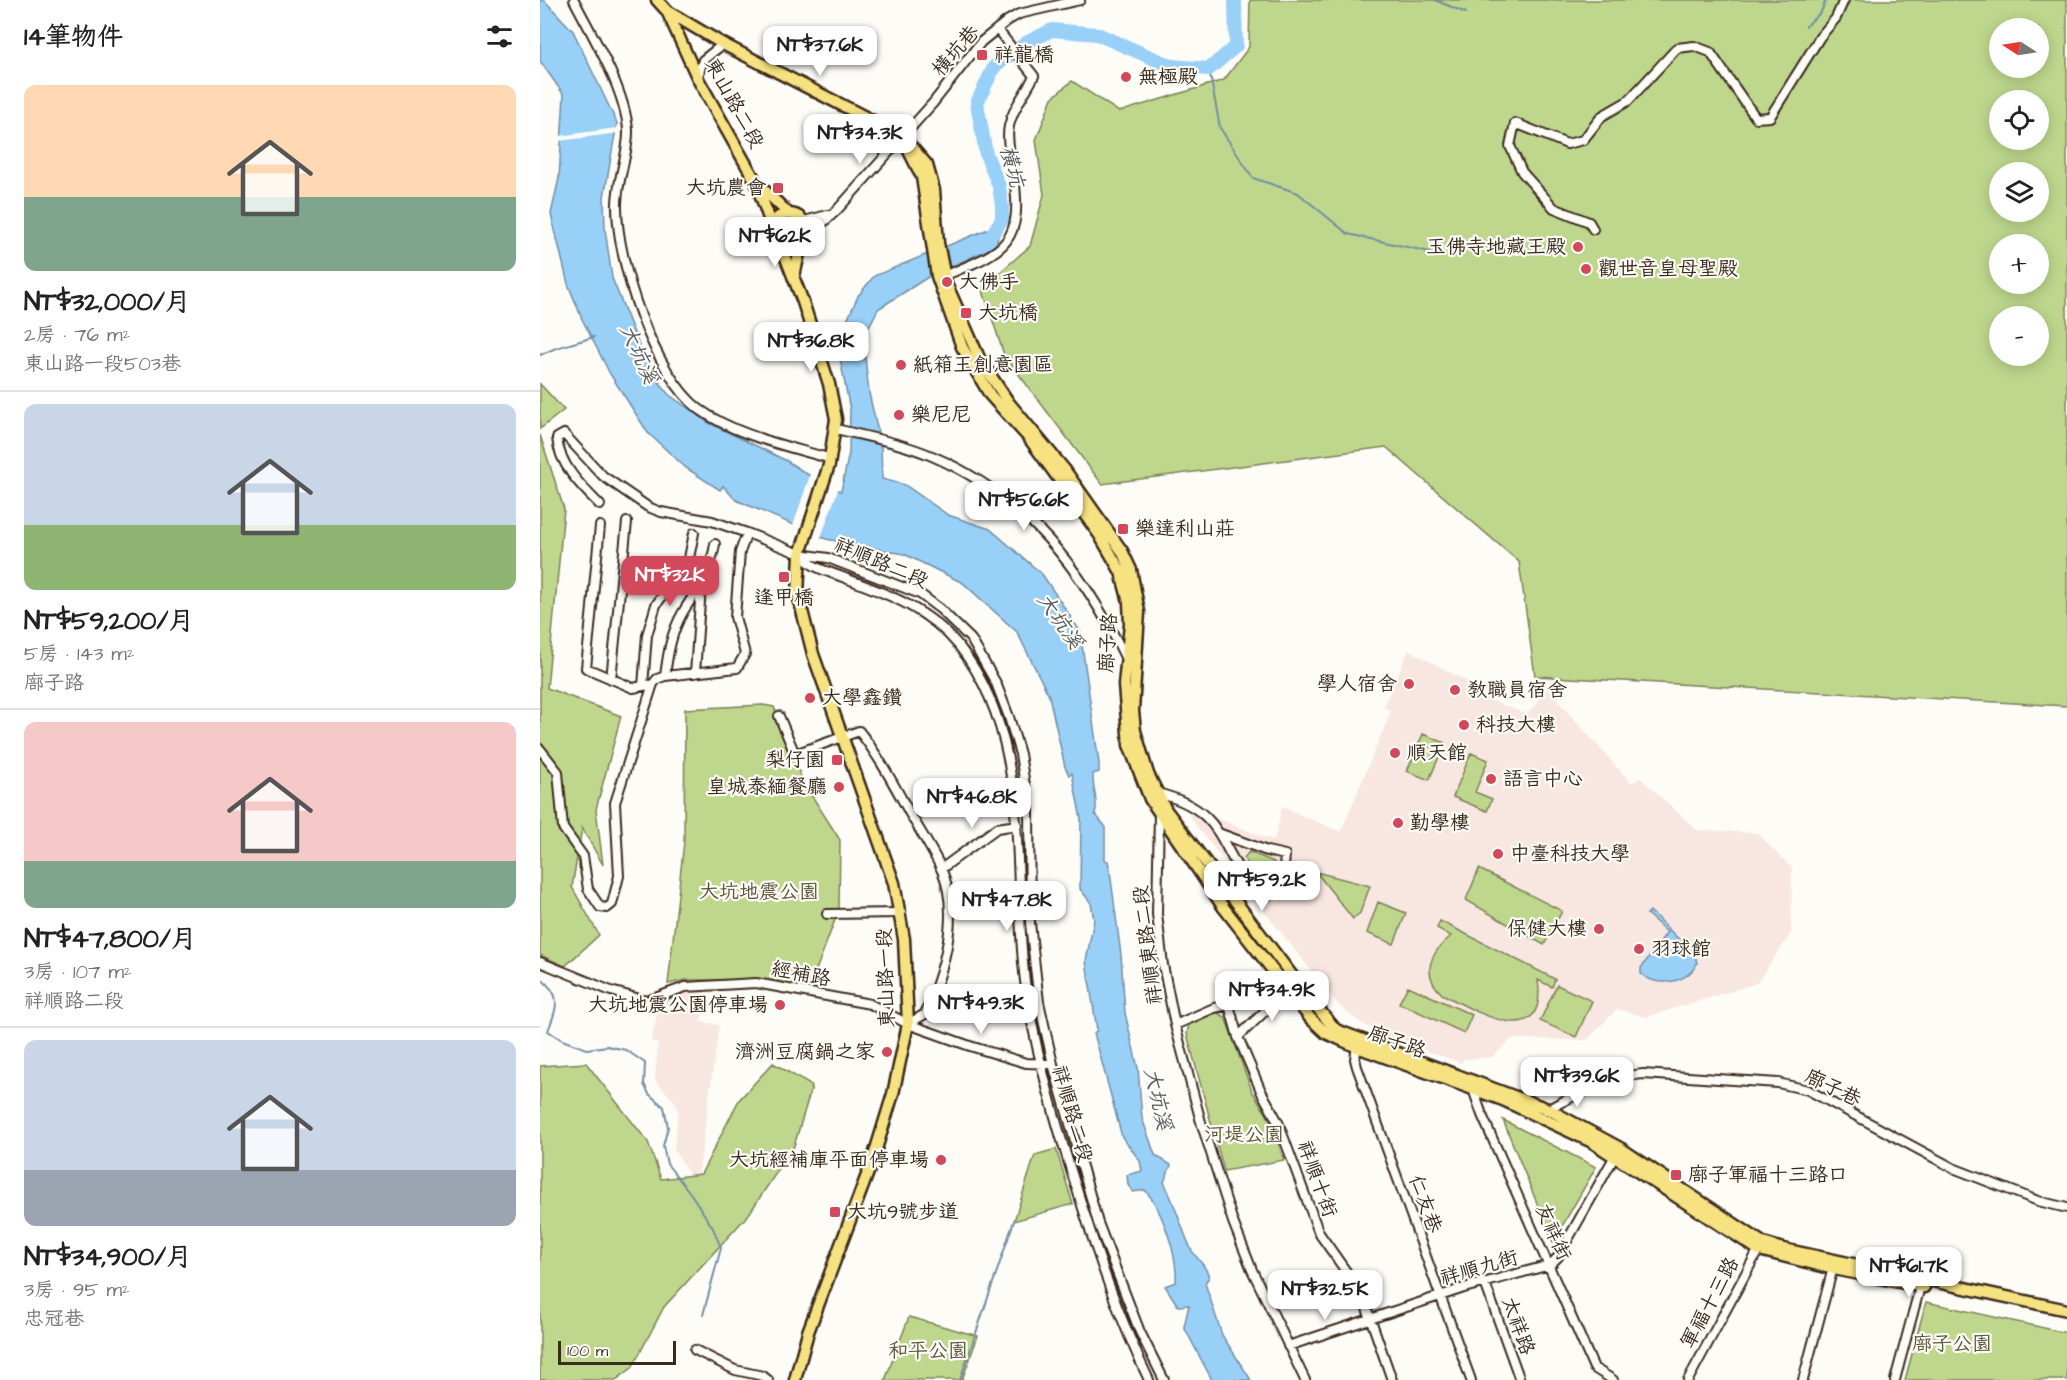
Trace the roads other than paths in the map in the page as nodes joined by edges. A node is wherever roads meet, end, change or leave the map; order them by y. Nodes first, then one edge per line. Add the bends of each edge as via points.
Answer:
1 (574, 0) edge
2 (657, 0) edge
3 (1080, 0) edge
4 (1844, 0) edge
5 (667, 11) junction
6 (997, 28) junction
7 (723, 44) junction
8 (698, 79) junction
9 (902, 136) junction
10 (756, 182) junction
11 (837, 210) junction
12 (789, 214) junction
13 (804, 221) junction
14 (772, 227) junction
15 (1593, 229) dead end
16 (803, 242) junction
17 (782, 248) junction
18 (794, 276) junction
19 (940, 276) junction
20 (841, 430) junction
21 (831, 459) junction
22 (600, 505) dead end
23 (627, 522) dead end
24 (600, 526) dead end
25 (694, 533) dead end
26 (747, 534) junction
27 (715, 544) dead end
28 (800, 554) junction
29 (702, 584) junction
30 (1126, 660) junction
31 (695, 673) junction
32 (665, 676) junction
33 (611, 679) junction
34 (653, 684) junction
35 (643, 686) junction
36 (778, 716) dead end
37 (842, 735) junction
38 (540, 749) edge
39 (1154, 796) junction
40 (1162, 812) junction
41 (1017, 825) junction
42 (1221, 834) junction
43 (941, 869) junction
44 (901, 913) junction
45 (827, 914) dead end
46 (540, 962) edge
47 (1287, 990) junction
48 (908, 1024) junction
49 (1175, 1025) junction
50 (1238, 1037) junction
51 (1358, 1042) junction
52 (1053, 1064) junction
53 (1041, 1066) junction
54 (1473, 1089) junction
55 (1543, 1112) junction
56 (1618, 1152) junction
57 (2067, 1208) edge
58 (1761, 1246) junction
59 (1834, 1264) junction
60 (1550, 1265) junction
61 (1921, 1282) junction
62 (1485, 1283) junction
63 (1440, 1296) junction
64 (2067, 1310) edge
65 (2067, 1317) edge
66 (1370, 1319) junction
67 (1288, 1346) junction
68 (694, 1350) dead end
69 (768, 1380) edge
70 (795, 1380) edge
71 (1149, 1380) edge
72 (1164, 1380) edge
73 (1305, 1380) edge
74 (1392, 1380) edge
75 (1471, 1380) edge
76 (1520, 1380) edge
77 (1613, 1380) edge
78 (1688, 1380) edge
79 (1803, 1380) edge
80 (1895, 1380) edge

1 - 21 street via 610,72 628,130 616,205 619,241 660,359 673,381 698,408 729,426
2 - 5 main road, 東山路二段
3 - 6 street, 橫坑巷 via 1019,14
4 - 15 street via 1836,18 1765,119 1756,118 1710,52 1694,46 1677,48 1628,101 1602,116 1583,140 1567,144 1515,123 1510,146 1522,172 1554,208 1589,222
5 - 7 main road
5 - 8 main road, 東山路二段
6 - 9 street, 橫坑巷
6 - 19 street via 1034,76 1015,108 1009,128 1017,213 1011,238 993,255
7 - 8 street via 703,60
7 - 9 main road
8 - 10 main road, 東山路二段
9 - 11 street, 橫坑巷
9 - 19 main road via 922,177
10 - 12 main road
10 - 14 main road, 東山路二段
11 - 13 street
11 - 16 street, 橫坑巷
12 - 13 main road
12 - 14 main road via 778,217
13 - 16 main road
14 - 17 main road via 772,238
16 - 17 main road via 790,250
16 - 18 main road
17 - 18 main road
18 - 20 main road
19 - 30 main road, 廍子路 via 950,320 971,365 1099,534 1121,572 1129,602
19 - 39 main road, 廍子路 via 980,360 1122,550 1131,570 1139,612 1133,681 1135,730
20 - 21 main road
20 - 30 street via 932,456 981,482 1041,531 1067,559 1095,599
21 - 28 main road, 東山路一段
22 - 26 street via 576,481 558,448 557,438 564,434 603,476 648,507 712,521
23 - 33 street
24 - 33 street via 585,662 586,668
25 - 35 street via 689,558 656,605 646,635
26 - 28 street
26 - 31 street via 740,552 735,617 745,654 737,668
27 - 29 street via 712,563
28 - 37 main road, 東山路一段 via 797,580 801,613
28 - 41 street, 祥順路二段 via 814,567 914,606 959,646 984,686 998,723
28 - 52 street, 祥順路二段 via 828,558 925,598 971,639 996,683 1020,754 1029,810 1030,923 1039,1002
29 - 31 street
29 - 32 street via 669,642
30 - 39 main road, 廍子路 via 1124,711 1129,745
31 - 32 street
32 - 34 street
33 - 35 street via 633,688
34 - 35 street
34 - 38 street via 615,803 619,876 612,904 607,908 600,907 588,890 583,856 563,828 558,772
36 - 37 street via 795,754
37 - 43 street via 859,731 868,742
37 - 44 main road, 東山路一段 via 887,861
39 - 40 main road, 廍子路
39 - 42 street via 1183,800 1210,819
40 - 47 main road, 廍子路 via 1224,909
40 - 49 street, 祥順東路二段 via 1157,914
40 - 51 main road, 廍子路 via 1336,1030
41 - 43 street via 997,828
41 - 53 street, 祥順路二段 via 1023,968
42 - 42 street via 1254,892 1263,896 1279,889 1285,855
43 - 48 street via 950,921 946,954 925,1014
44 - 45 street
44 - 48 main road, 東山路一段
46 - 48 street, 經補路 via 647,1001 685,987 756,982 870,1004
47 - 50 street
47 - 51 main road, 廍子路 via 1326,1032
48 - 53 street, 經補路
48 - 70 main road, 東山路一段 via 883,1126 808,1332
49 - 50 street, 祥順十街 via 1229,1005
49 - 67 street, 祥順東路二段 via 1233,1222
50 - 66 street, 祥順十街 via 1278,1122 1319,1233 1353,1278
51 - 54 main road, 廍子路
51 - 55 main road, 廍子路
51 - 63 street, 仁友巷 via 1357,1067
52 - 53 street, 經補路
52 - 72 street, 祥順路二段 via 1098,1223 1140,1332
53 - 71 street, 祥順路二段 via 1093,1243
54 - 55 main road, 廍子路
54 - 60 street, 友祥街
55 - 56 main road, 廍子路
55 - 57 street, 廍子巷 via 1607,1080 1628,1075 1778,1083 1808,1090 1953,1168
56 - 58 main road, 廍子路
56 - 60 street
58 - 59 main road, 廍子路
58 - 78 street, 軍福十三路
59 - 61 main road, 廍子路
59 - 79 street
60 - 62 street, 祥順九街
60 - 77 street, 友祥街 via 1594,1368
61 - 64 main road, 廍子路
61 - 65 main road, 廍子路
61 - 80 street
62 - 63 street, 祥順九街
62 - 76 street, 太祥路
63 - 66 street, 祥順九街
63 - 75 street, 仁友巷
66 - 67 street, 祥順九街
66 - 74 street, 祥順十街
67 - 73 street, 祥順東路二段
68 - 69 street via 735,1370

